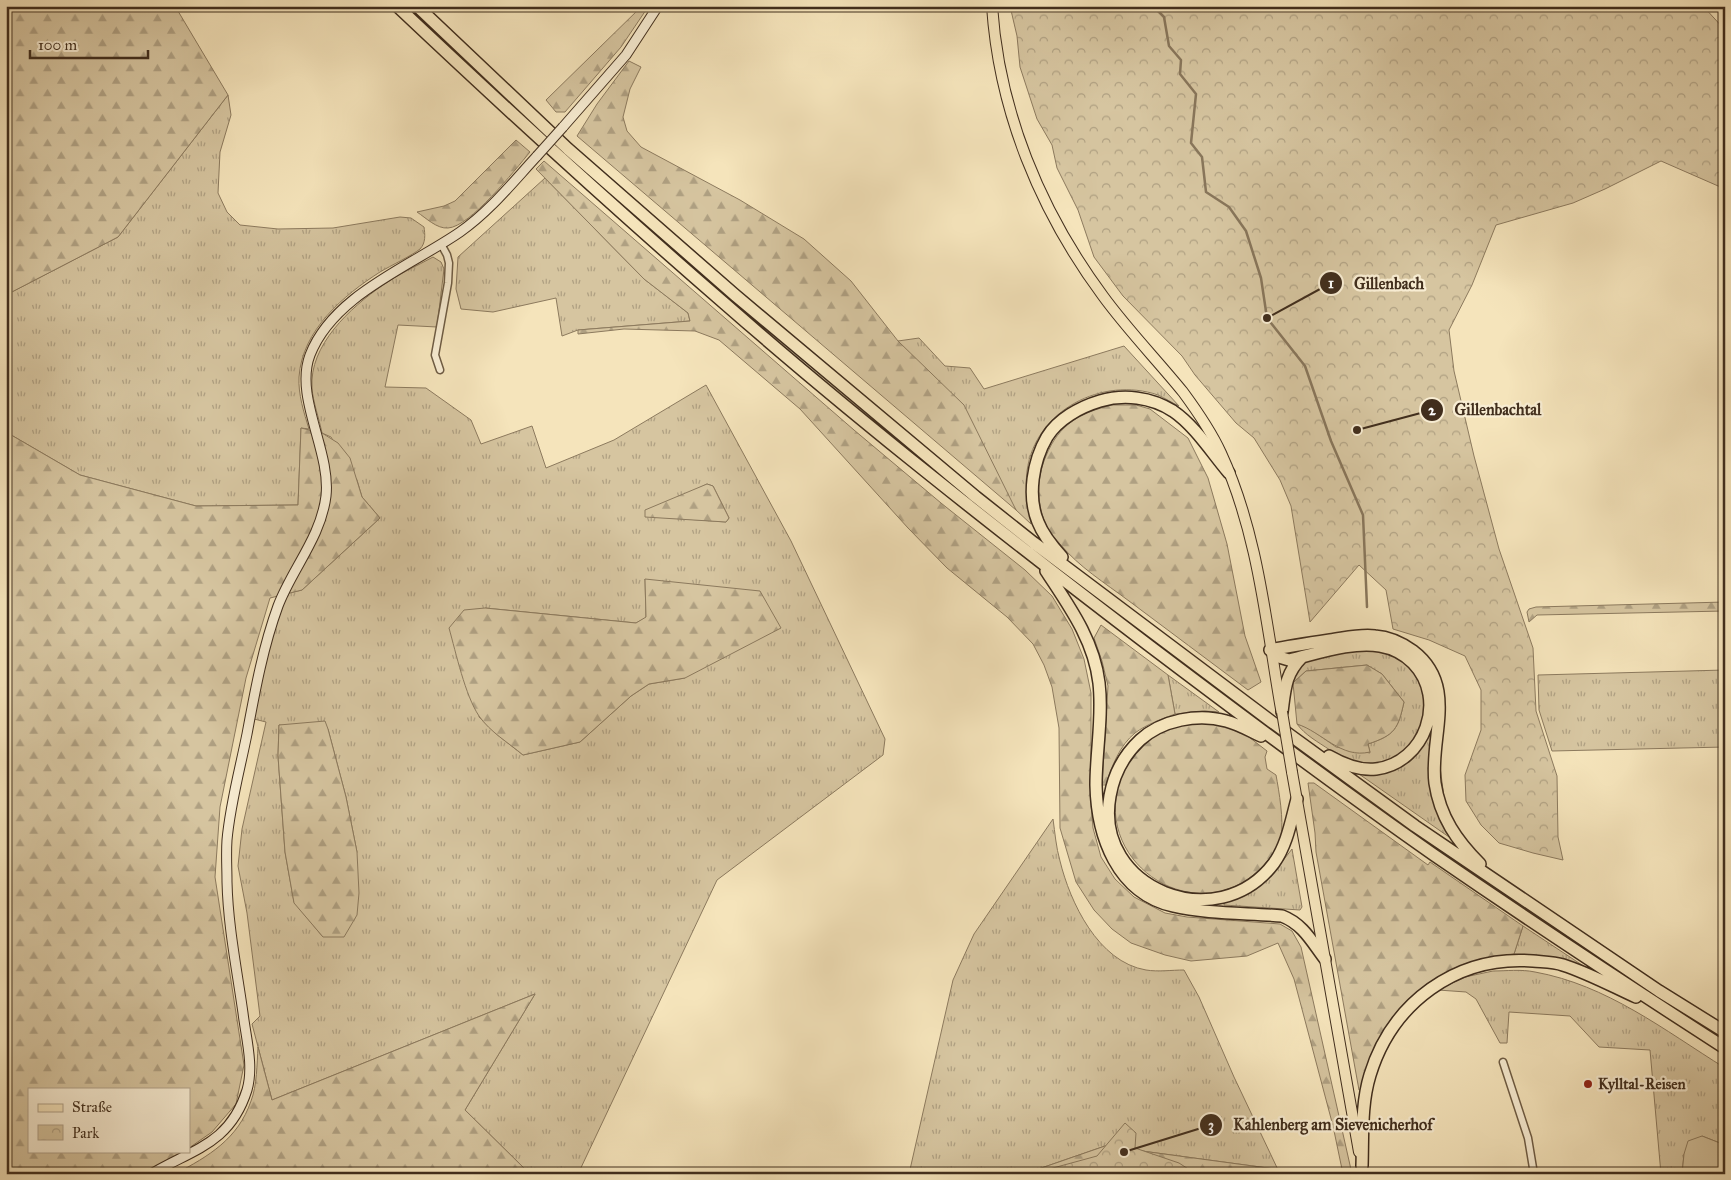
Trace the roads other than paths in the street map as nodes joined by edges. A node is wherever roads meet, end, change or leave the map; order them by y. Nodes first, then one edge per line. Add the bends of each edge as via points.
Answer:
1 (396, 6) edge
2 (417, 6) edge
3 (658, 6) edge
4 (992, 6) edge
5 (997, 6) edge
6 (997, 55) junction
7 (441, 244) junction
8 (440, 370) dead end
9 (1229, 473) junction
10 (1041, 563) junction
11 (1081, 578) junction
12 (1270, 650) junction
13 (1302, 657) junction
14 (1282, 712) junction
15 (1272, 722) junction
16 (1277, 742) junction
17 (1297, 799) junction
18 (1501, 885) junction
19 (1325, 959) junction
20 (1665, 1010) junction
21 (1725, 1032) edge
22 (1725, 1048) edge
23 (1503, 1062) dead end
24 (1362, 1166) joint
25 (151, 1174) edge
26 (1534, 1174) edge

1 - 10 highway via 528,130 726,306
2 - 11 highway via 568,149 735,295 976,497
3 - 7 main road, bridge via 626,56 537,156 474,221
4 - 6 main road
5 - 6 main road
6 - 9 main road via 1019,140 1046,203 1103,296 1194,407
7 - 8 street via 449,262 435,355
7 - 25 main road via 361,293 322,333 309,357 306,378 308,400 326,471 326,495 318,527 280,602 270,631 227,840 227,886 233,945 250,1064 248,1087 228,1126 210,1143
9 - 11 highway via 1186,421 1155,403 1115,397 1079,409 1062,421 1047,437 1035,470 1033,497 1044,535
9 - 12 main road via 1247,525
10 - 16 highway
10 - 19 highway via 1076,617 1094,660 1100,710 1097,806 1102,833 1118,867 1130,883 1150,897 1172,906 1291,919 1306,932
11 - 15 highway
12 - 13 highway via 1282,659
12 - 14 main road
12 - 18 highway via 1374,636 1394,640 1419,656 1432,673 1438,694 1439,725 1434,774 1440,805 1459,841
13 - 14 highway via 1288,676
13 - 15 highway via 1363,645 1387,647 1404,656 1421,673 1430,695 1430,715 1422,736 1402,759 1381,768 1364,769 1340,763
14 - 17 main road, bridge
15 - 18 highway
16 - 17 highway via 1226,721 1204,718 1186,719 1148,734 1130,750 1112,785 1109,824 1116,847 1130,869 1156,889 1174,897 1194,900 1227,897 1244,890 1274,863 1283,846
16 - 20 highway via 1434,855
17 - 19 main road
18 - 21 highway
19 - 24 main road
20 - 22 highway
20 - 24 highway via 1562,964 1518,960 1487,963 1436,984 1403,1013 1383,1041 1365,1093
23 - 26 street via 1528,1138

